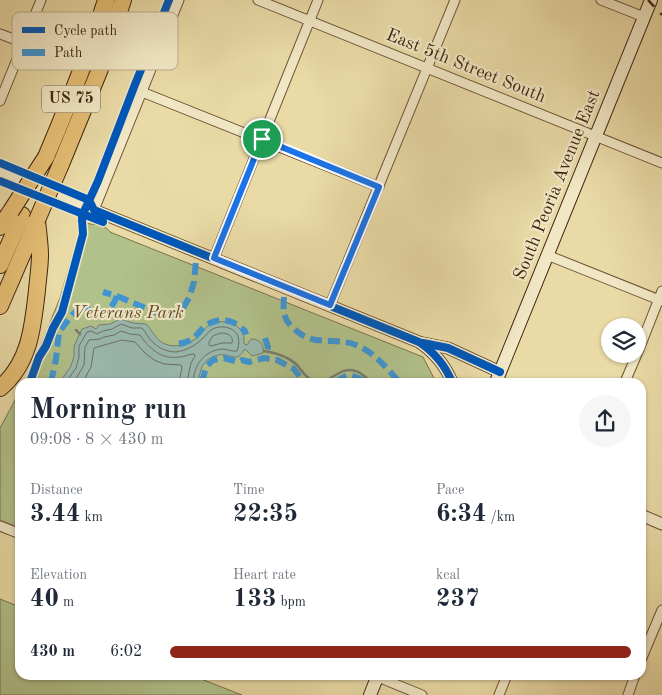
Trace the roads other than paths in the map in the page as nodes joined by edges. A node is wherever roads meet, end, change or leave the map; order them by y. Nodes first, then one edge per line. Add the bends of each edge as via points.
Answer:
1 (41, 0) edge
2 (106, 0) edge
3 (123, 0) edge
4 (179, 0) edge
5 (258, 0) edge
6 (318, 0) edge
7 (455, 0) edge
8 (601, 0) edge
9 (652, 0) edge
10 (36, 12) edge
11 (102, 12) edge
12 (119, 12) edge
13 (174, 12) edge
14 (644, 17) junction
15 (310, 21) junction
16 (0, 34) edge
17 (12, 38) edge
18 (427, 68) junction
19 (13, 70) edge
20 (82, 70) edge
21 (99, 70) edge
22 (151, 70) edge
23 (142, 92) junction
24 (0, 101) edge
25 (595, 136) junction
26 (262, 139) junction
27 (54, 161) junction
28 (662, 163) edge
29 (0, 172) edge
30 (379, 187) junction
31 (94, 210) junction
32 (23, 216) junction
33 (0, 227) edge
34 (548, 255) junction
35 (214, 258) junction
36 (0, 265) edge
37 (661, 297) edge
38 (330, 305) junction
39 (0, 306) edge
40 (646, 332) edge
41 (419, 342) junction
42 (633, 363) edge
43 (498, 377) edge
44 (450, 378) edge
45 (627, 378) edge
46 (0, 388) edge
47 (646, 517) edge
48 (662, 524) edge
49 (0, 526) edge
50 (15, 532) edge
51 (662, 610) edge
52 (646, 648) edge
53 (375, 680) edge
54 (386, 680) edge
55 (505, 680) edge
56 (634, 680) edge
57 (370, 695) edge
58 (422, 695) edge
59 (499, 695) edge
60 (628, 695) edge

1 - 10 street
2 - 11 highway, US 75
3 - 12 highway, US 75
4 - 13 street
5 - 15 street, East 5th Street South
6 - 15 street
7 - 18 street
8 - 14 street
9 - 14 main road, South Peoria Avenue East
14 - 25 main road, South Peoria Avenue East
15 - 18 street, East 5th Street South
15 - 26 street
16 - 17 street
18 - 25 street, East 5th Street South
18 - 30 street
19 - 24 street
20 - 27 highway, US 75
21 - 27 highway, US 75
22 - 23 street
23 - 26 street
23 - 31 street
25 - 28 street, East 5th Street South
25 - 34 main road, South Peoria Avenue East
26 - 30 street
26 - 35 street
27 - 32 highway, bridge
27 - 32 highway, US 75, bridge
29 - 31 street
30 - 38 street
31 - 35 street
32 - 33 highway
32 - 36 highway, US 75
32 - 39 highway, US 75
32 - 46 highway via 40,255 34,320 27,349 18,367
34 - 37 street
34 - 43 main road, South Peoria Avenue East
35 - 38 street
37 - 40 street
38 - 41 street
41 - 43 street via 448,348
41 - 44 street via 438,358
42 - 45 street
47 - 48 street
49 - 50 street
51 - 52 street
53 - 57 main road
54 - 58 street
55 - 59 street
56 - 60 street

